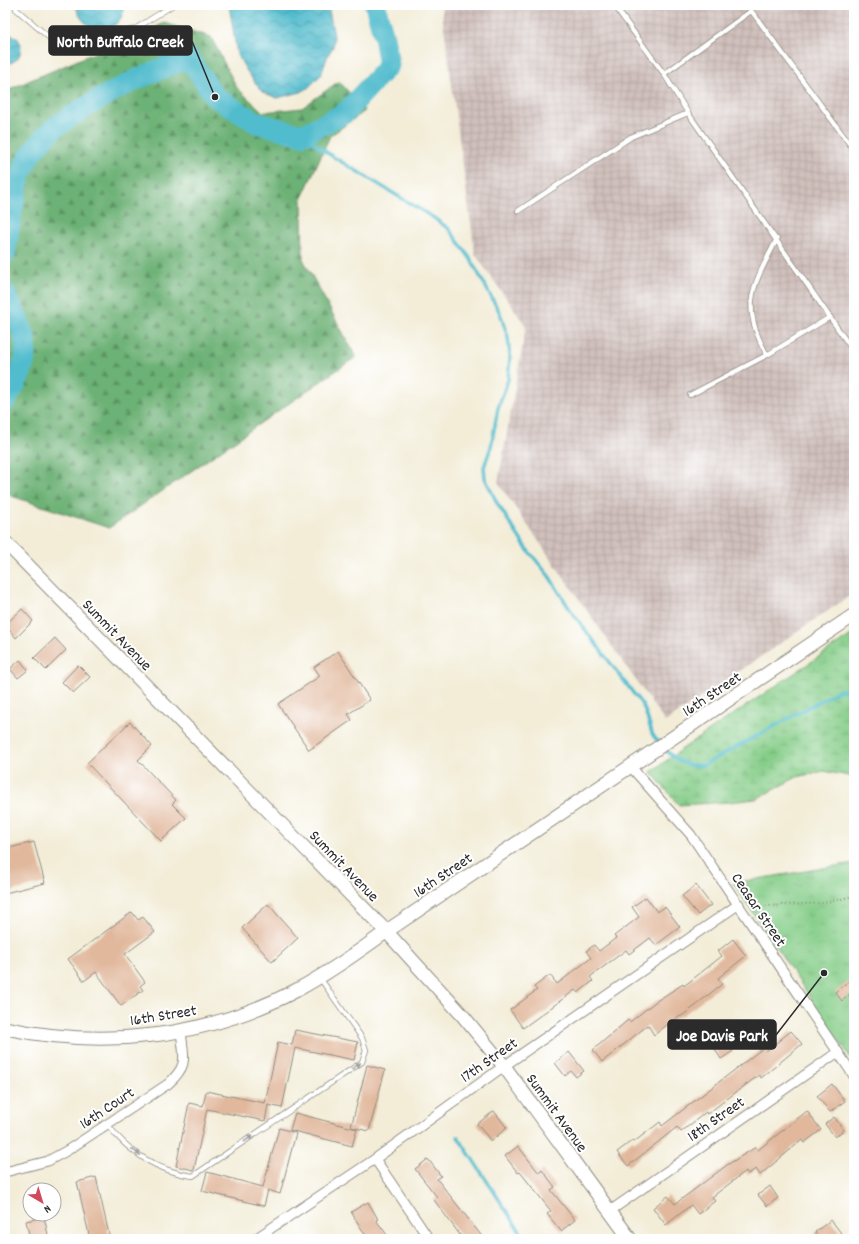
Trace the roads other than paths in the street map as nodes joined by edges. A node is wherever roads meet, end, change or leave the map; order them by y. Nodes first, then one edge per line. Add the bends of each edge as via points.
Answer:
1 (16, 5) edge
2 (173, 5) edge
3 (614, 5) edge
4 (747, 5) edge
5 (752, 12) junction
6 (664, 74) junction
7 (688, 113) junction
8 (854, 150) edge
9 (518, 211) dead end
10 (777, 239) junction
11 (830, 317) junction
12 (854, 352) edge
13 (767, 355) junction
14 (690, 396) dead end
15 (5, 542) edge
16 (854, 615) edge
17 (631, 767) junction
18 (739, 904) junction
19 (387, 931) junction
20 (319, 977) junction
21 (5, 1028) edge
22 (181, 1032) junction
23 (838, 1052) junction
24 (504, 1066) junction
25 (854, 1076) edge
26 (108, 1125) junction
27 (374, 1159) junction
28 (5, 1172) edge
29 (610, 1211) junction
30 (255, 1239) edge
31 (429, 1239) edge
32 (630, 1239) edge

1 - 2 lane via 16,9 52,40 77,45 135,29
3 - 6 lane
4 - 5 lane
5 - 6 lane
5 - 8 lane
6 - 7 lane
7 - 9 lane via 631,137
7 - 10 lane
10 - 11 lane
10 - 13 lane via 752,293 751,312 758,339
11 - 12 lane
11 - 13 lane
13 - 14 lane
15 - 19 main road, Summit Avenue
16 - 17 main road, 16th Street
17 - 18 street, Ceasar Street via 691,835
17 - 19 main road, 16th Street
18 - 23 street, Ceasar Street
18 - 24 street, 17th Street
19 - 20 main road, 16th Street via 348,960
19 - 24 main road, Summit Avenue
20 - 22 main road, 16th Street via 267,1004
26 -> 20 lane via 132,1150 162,1168 193,1176 362,1062 366,1050 362,1038
21 - 22 main road, 16th Street via 34,1035 67,1038 118,1038
22 - 26 street, 16th Court via 183,1067 179,1074
23 - 25 street, Ceasar Street
23 - 29 street, 18th Street
24 - 27 street, 17th Street
24 - 29 main road, Summit Avenue
26 - 28 street, 16th Court via 48,1160
27 - 30 street, 17th Street
27 - 31 street
29 - 32 main road, Summit Avenue

